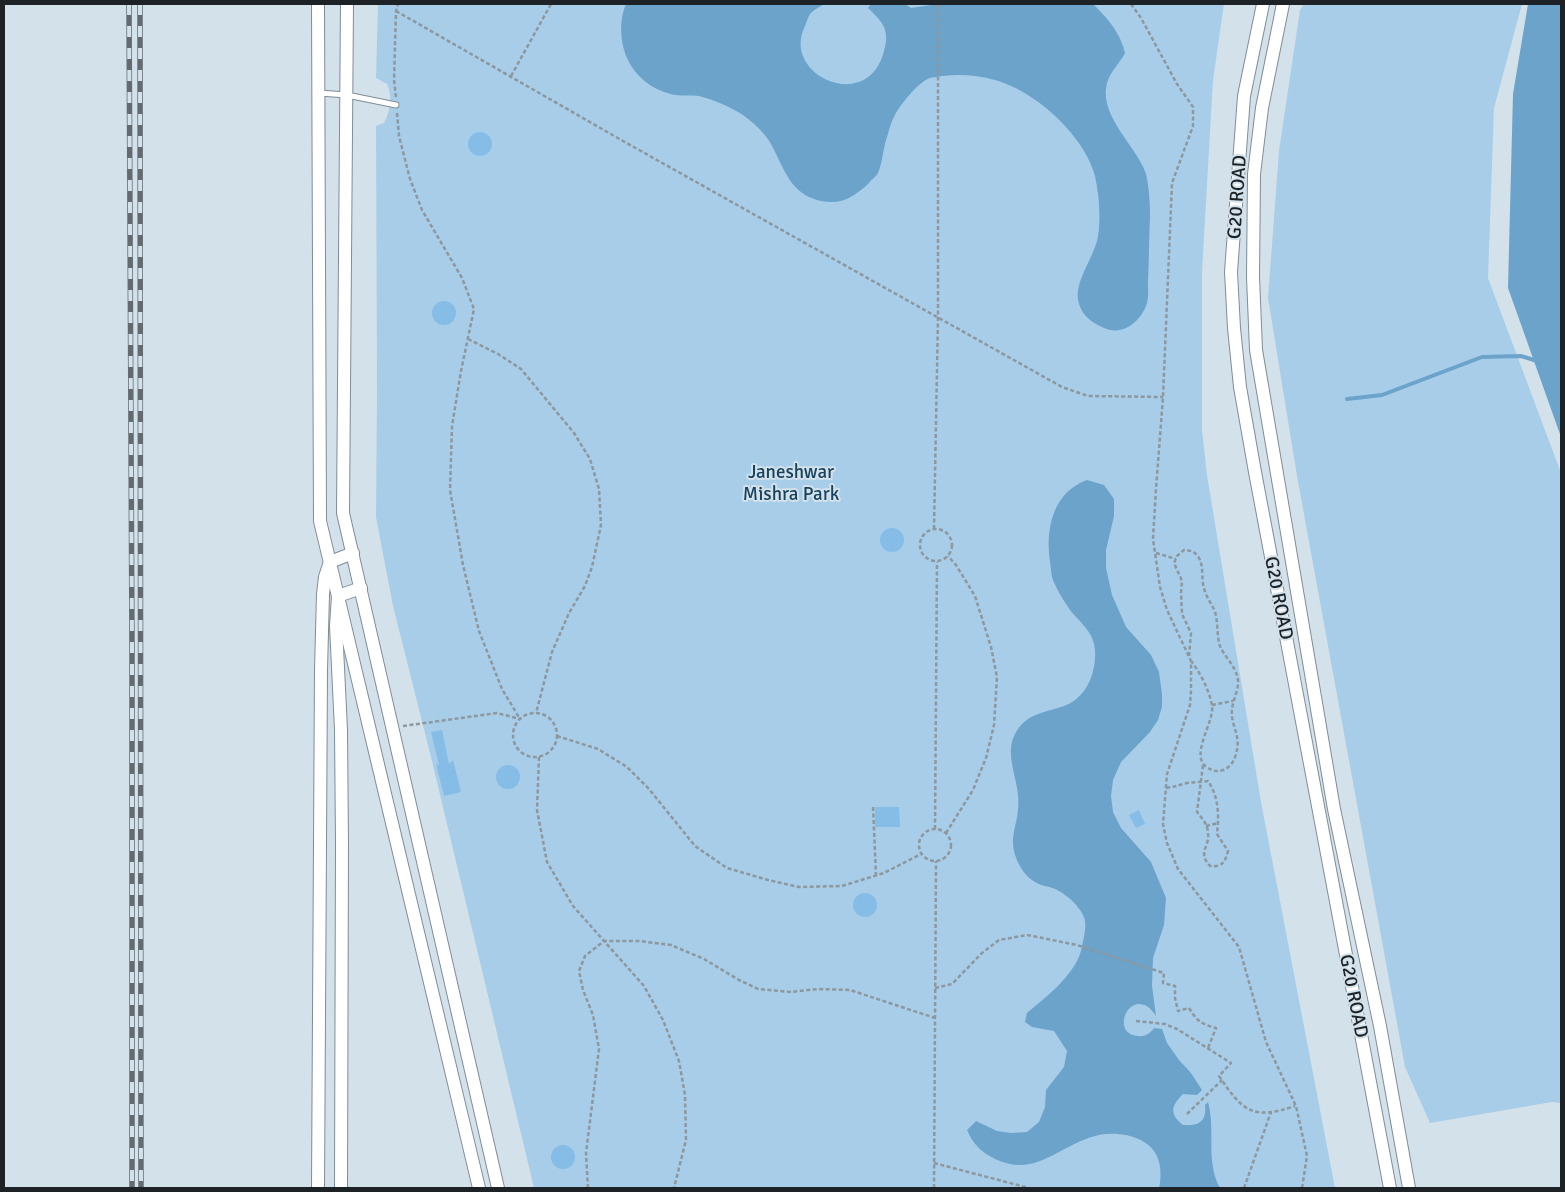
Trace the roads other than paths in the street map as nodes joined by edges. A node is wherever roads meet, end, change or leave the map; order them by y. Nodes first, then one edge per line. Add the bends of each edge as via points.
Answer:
1 (318, 4) edge
2 (347, 4) edge
3 (1263, 4) edge
4 (1283, 4) edge
5 (318, 93) junction
6 (347, 95) junction
7 (396, 106) road end
8 (1240, 387) junction
9 (1262, 388) junction
10 (353, 553) junction
11 (330, 562) junction
12 (361, 588) junction
13 (338, 596) junction
14 (318, 1188) edge
15 (341, 1188) edge
16 (479, 1188) edge
17 (498, 1188) edge
18 (1390, 1188) edge
19 (1409, 1188) edge

1 - 5 street
2 - 6 street
3 - 8 street, G20 ROAD via 1244,96 1231,272
4 - 9 street, G20 ROAD via 1262,108 1254,174 1255,332
5 - 6 lane
5 - 11 street via 320,521
6 - 7 lane
6 - 10 street via 343,513
8 - 9 street
8 - 18 street, G20 ROAD
9 - 19 street, G20 ROAD via 1334,808 1380,1026
10 - 11 street
10 - 12 street
11 - 13 street
11 - 14 street via 323,594 320,670
12 - 13 street
12 - 17 street
13 - 15 street via 342,843
13 - 16 street

